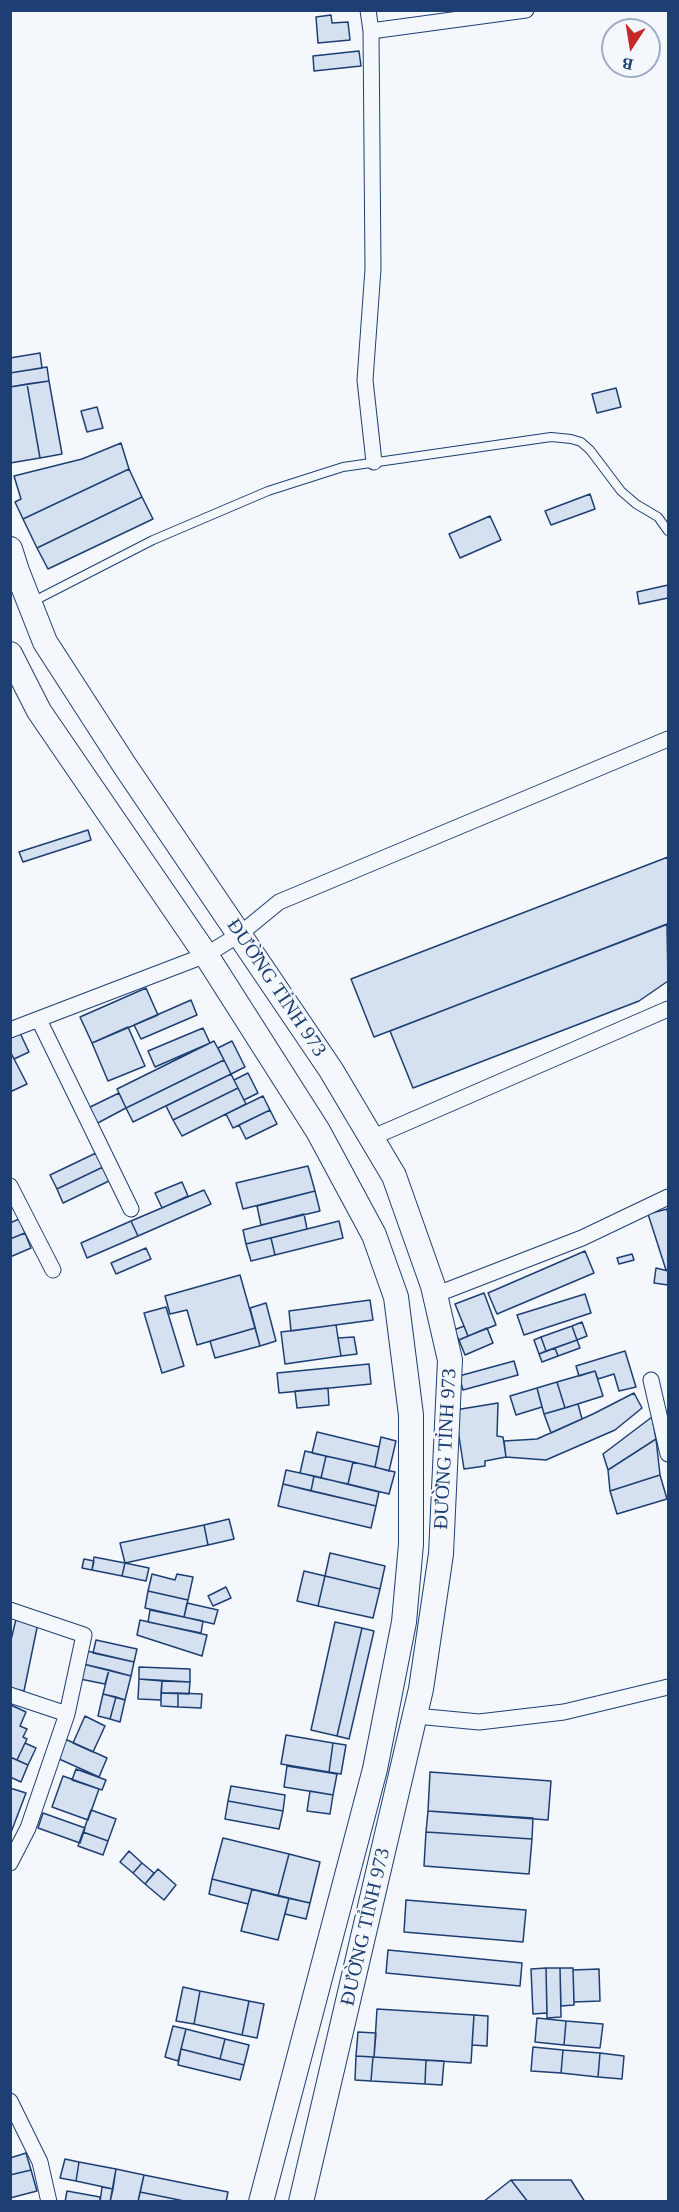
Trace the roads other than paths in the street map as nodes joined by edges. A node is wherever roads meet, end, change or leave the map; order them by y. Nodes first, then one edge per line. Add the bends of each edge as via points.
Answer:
1 (368, 10) edge
2 (526, 10) edge
3 (371, 31) junction
4 (374, 462) junction
5 (669, 531) edge
6 (10, 549) edge
7 (30, 603) junction
8 (10, 654) edge
9 (669, 739) edge
10 (240, 934) junction
11 (206, 955) junction
12 (669, 1009) edge
13 (39, 1020) junction
14 (10, 1030) edge
15 (371, 1138) junction
16 (10, 1186) edge
17 (669, 1197) edge
18 (131, 1209) dead end
19 (53, 1270) dead end
20 (435, 1295) junction
21 (651, 1380) dead end
22 (669, 1454) edge
23 (10, 1610) edge
24 (392, 1683) junction
25 (669, 1687) edge
26 (421, 1689) junction
27 (10, 1695) edge
28 (67, 1714) junction
29 (416, 1716) junction
30 (10, 1863) edge
31 (10, 2101) edge
32 (50, 2202) edge
33 (261, 2202) edge
34 (301, 2202) edge

1 - 3 street
2 - 3 street
3 - 4 street via 373,269 364,381
4 - 5 lane via 550,437 571,439 590,450 621,491 658,517
4 - 7 lane via 343,467 268,491 153,540
6 - 7 main road, ĐƯỜNG TỈNH 973
7 - 10 main road, ĐƯỜNG TỈNH 973 via 51,650
8 - 11 main road, ĐƯỜNG TỈNH 973 via 39,711
9 - 10 street via 279,902
10 - 11 street
10 - 15 main road, ĐƯỜNG TỈNH 973 via 331,1070
11 - 13 street
11 - 24 main road, ĐƯỜNG TỈNH 973 via 318,1131 374,1235 396,1297 411,1415 411,1545 404,1622
12 - 15 street
13 - 14 street
13 - 18 street
15 - 20 main road, ĐƯỜNG TỈNH 973 via 394,1176
16 - 19 street
17 - 20 street via 582,1238
20 - 26 main road, ĐƯỜNG TỈNH 973 via 450,1360 441,1554
21 - 22 street
23 - 28 street via 84,1635
24 - 26 main road
24 - 33 main road, ĐƯỜNG TỈNH 973 via 375,1769
25 - 29 street via 564,1712 479,1722
26 - 29 main road, ĐƯỜNG TỈNH 973
27 - 28 street
28 - 30 street via 28,1828
29 - 34 main road, ĐƯỜNG TỈNH 973
31 - 32 street via 40,2162

